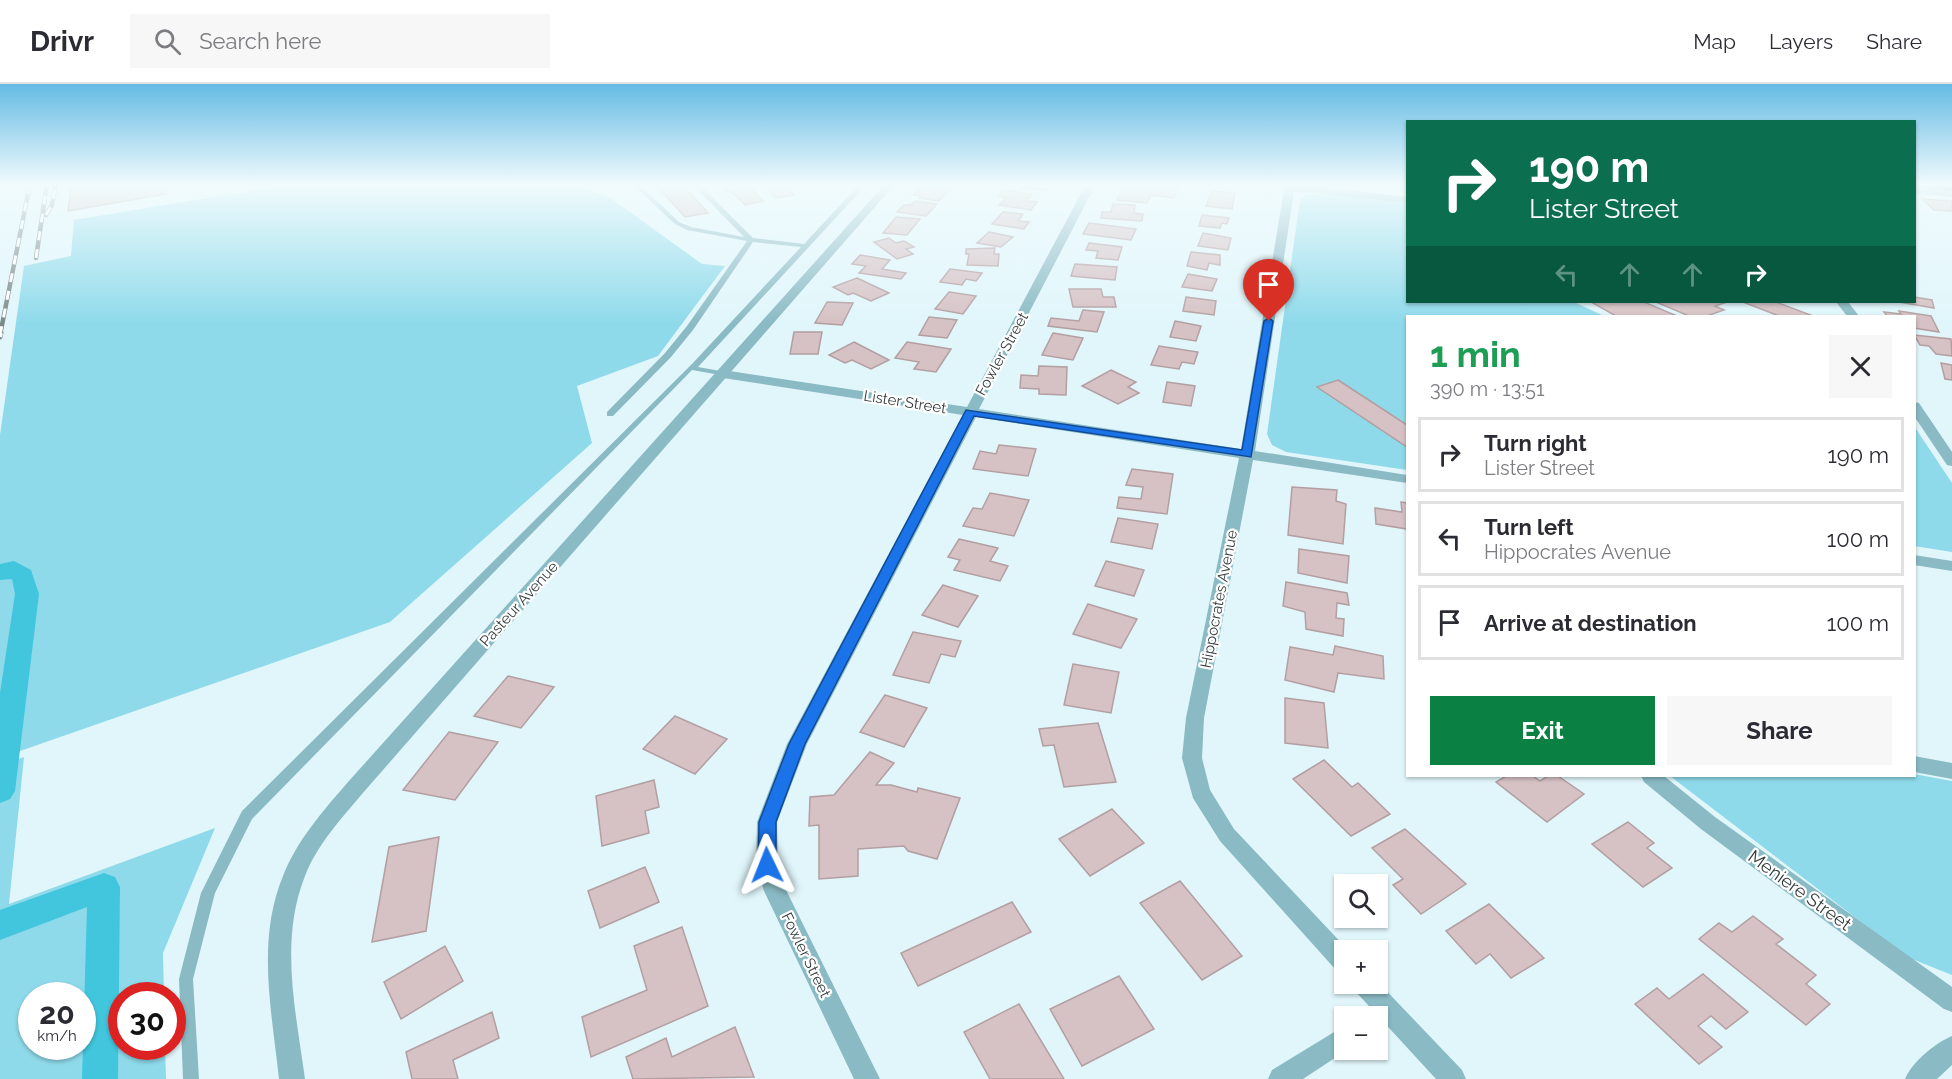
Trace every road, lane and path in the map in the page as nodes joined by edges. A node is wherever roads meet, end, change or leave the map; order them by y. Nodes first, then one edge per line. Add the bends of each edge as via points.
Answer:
1 (697, 230) edge
2 (741, 230) edge
3 (821, 230) edge
4 (850, 230) edge
5 (1066, 230) edge
6 (1283, 230) edge
7 (751, 240) junction
8 (806, 246) junction
9 (1843, 303) edge
10 (1852, 315) edge
11 (692, 366) junction
12 (723, 374) junction
13 (1916, 409) edge
14 (970, 412) junction
15 (610, 414) dead end
16 (1247, 454) junction
17 (1952, 462) edge
18 (1406, 479) edge
19 (1916, 560) edge
20 (1952, 566) edge
21 (1916, 764) edge
22 (1952, 771) edge
23 (1652, 777) edge
24 (1334, 951) edge
25 (1952, 1001) edge
26 (1388, 1019) edge
27 (1334, 1045) edge
28 (1952, 1048) edge
29 (191, 1079) edge
30 (292, 1079) edge
31 (867, 1079) edge
32 (1281, 1079) edge
33 (1453, 1079) edge
34 (1918, 1079) edge

1 - 7 lane
2 - 7 lane
3 - 8 lane
4 - 12 street, Pasteur Avenue
5 - 14 street, Fowler Street
6 - 16 street, Hippocrates Avenue
7 - 8 lane
7 - 15 lane via 690,328
8 - 11 lane
9 - 10 street
11 - 12 lane
11 - 29 lane via 247,815 208,893 186,979
12 - 14 street, Lister Street
12 - 30 street, Pasteur Avenue via 355,788 309,849 285,904 279,947
13 - 17 street
14 - 16 street, Lister Street
14 - 31 street, Fowler Street via 797,744 767,822 767,865 775,891
16 - 18 street, Lister Street
16 - 24 street, Hippocrates Avenue via 1195,718 1192,758 1200,792 1227,835
19 - 20 street
21 - 22 street
23 - 25 street, Meniere Street via 1708,823
26 - 33 street
27 - 32 street
28 - 34 street

